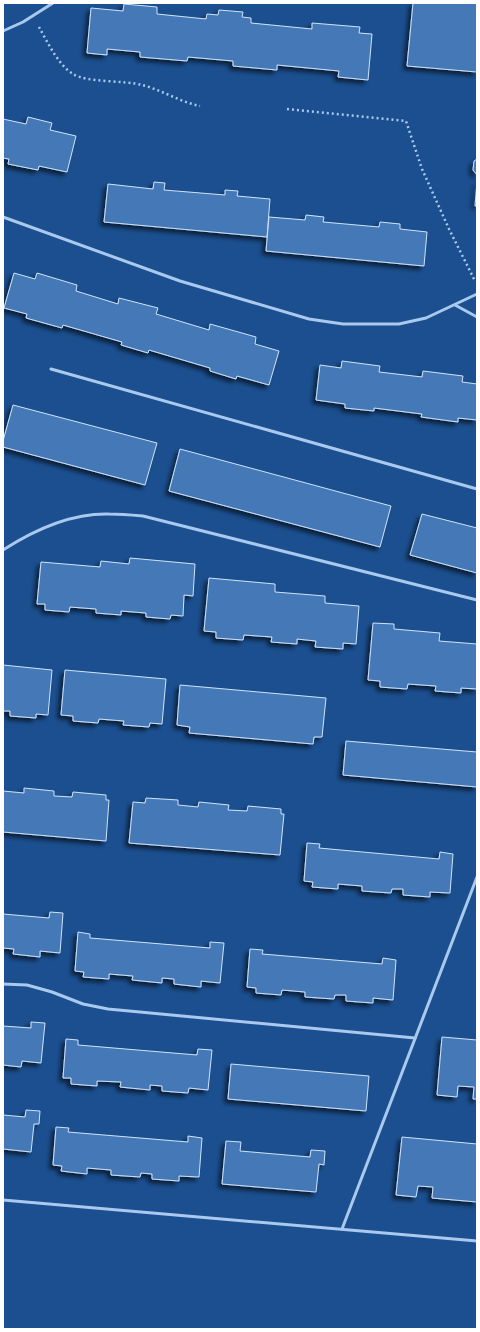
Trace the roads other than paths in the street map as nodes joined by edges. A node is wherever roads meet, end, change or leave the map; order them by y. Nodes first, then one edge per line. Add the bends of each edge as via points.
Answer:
1 (53, 3) edge
2 (3, 31) edge
3 (3, 217) edge
4 (477, 294) edge
5 (455, 305) junction
6 (477, 318) edge
7 (51, 369) dead end
8 (477, 488) edge
9 (3, 550) edge
10 (477, 600) edge
11 (477, 877) edge
12 (3, 984) edge
13 (415, 1038) junction
14 (3, 1200) edge
15 (342, 1230) junction
16 (477, 1241) edge

1 - 2 lane
3 - 5 lane via 180,280 309,319 343,324 399,324 426,318
4 - 5 lane
5 - 6 lane
7 - 8 lane
9 - 10 lane via 48,526 80,516 143,516
11 - 13 lane
12 - 13 lane via 27,985 83,1004 108,1009
13 - 15 lane
14 - 15 lane
15 - 16 lane

